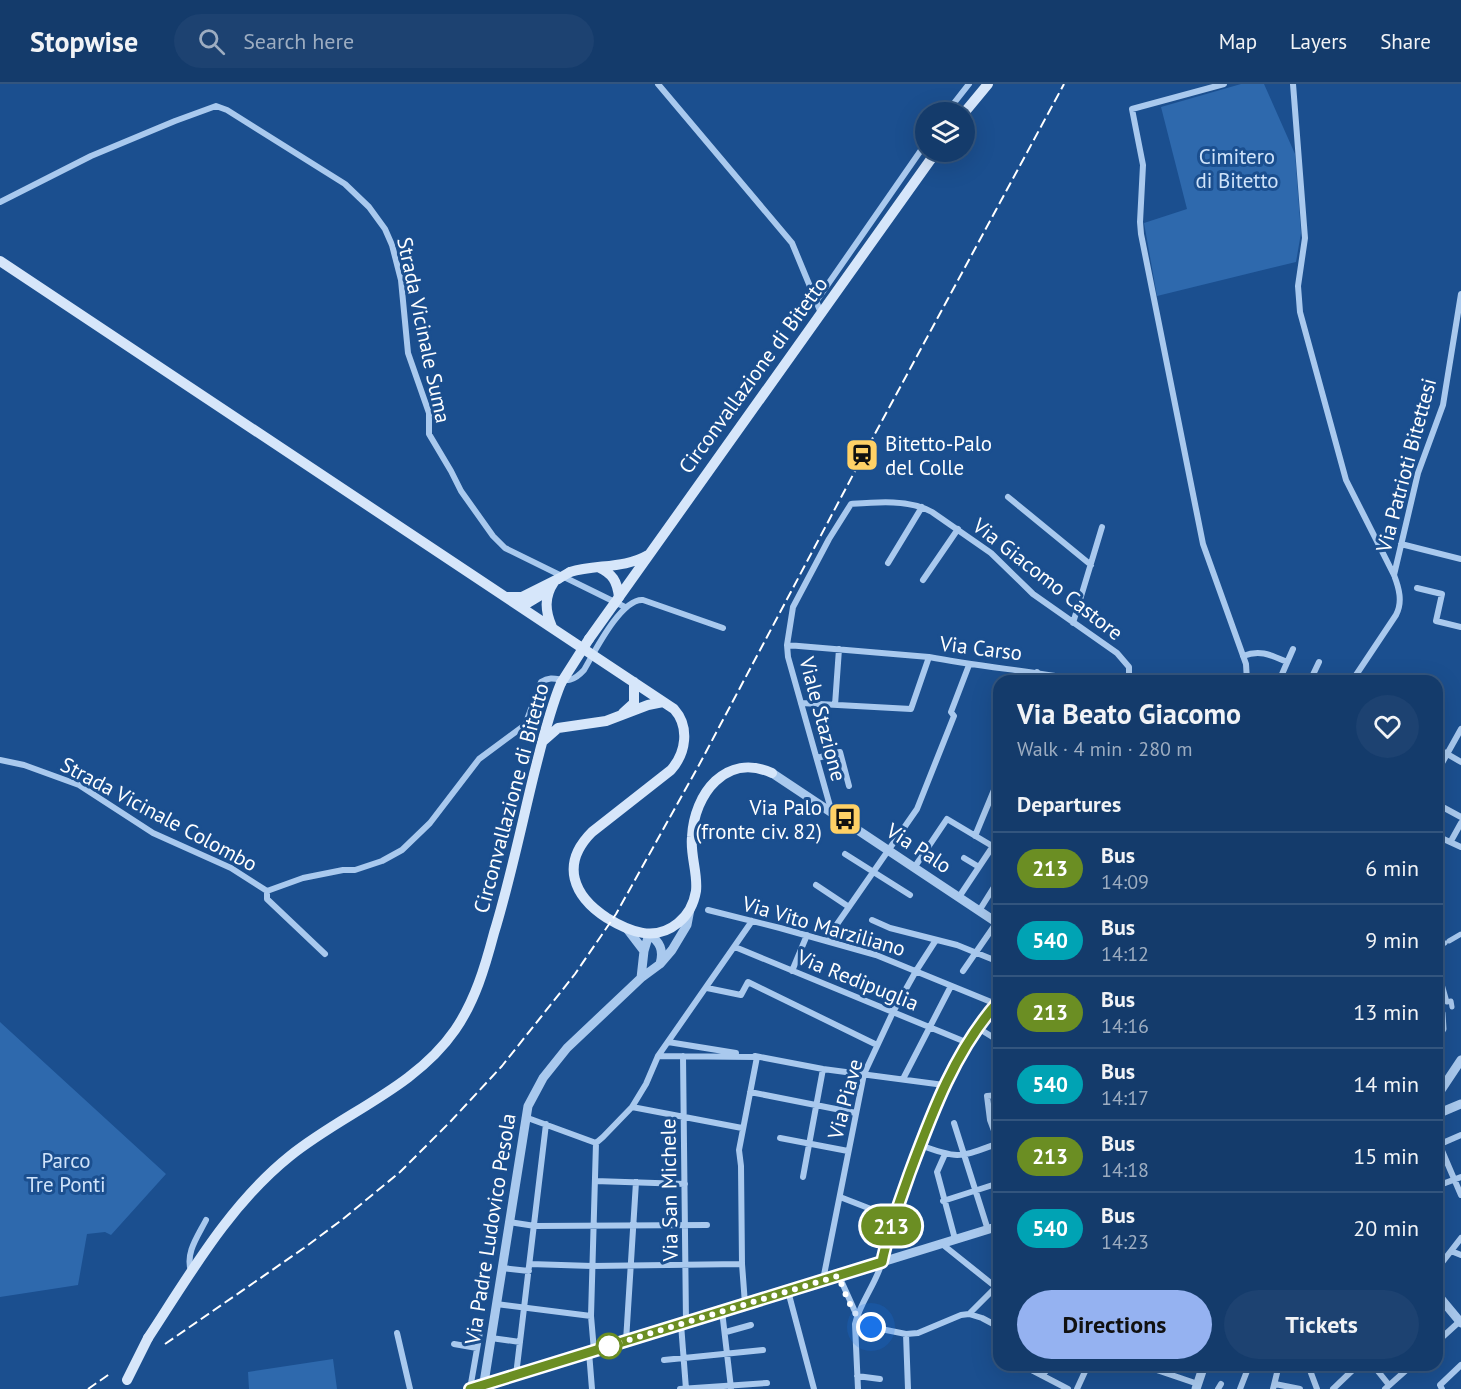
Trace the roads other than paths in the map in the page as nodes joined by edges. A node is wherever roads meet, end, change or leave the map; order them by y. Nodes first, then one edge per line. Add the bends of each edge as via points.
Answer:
1 (658, 84) edge
2 (969, 84) edge
3 (988, 84) edge
4 (1224, 84) edge
5 (1293, 84) edge
6 (955, 102) edge
7 (973, 102) edge
8 (915, 159) edge
9 (929, 162) edge
10 (0, 202) edge
11 (0, 261) edge
12 (1461, 294) edge
13 (817, 300) junction
14 (821, 314) junction
15 (1008, 497) dead end
16 (851, 504) joint
17 (922, 507) junction
18 (1102, 527) dead end
19 (958, 529) junction
20 (1401, 544) junction
21 (648, 555) junction
22 (1461, 559) edge
23 (888, 563) dead end
24 (1091, 565) junction
25 (598, 567) junction
26 (1394, 574) junction
27 (923, 580) dead end
28 (554, 583) junction
29 (1417, 588) dead end
30 (616, 601) junction
31 (522, 602) junction
32 (625, 607) junction
33 (1072, 623) junction
34 (552, 627) junction
35 (1461, 627) edge
36 (723, 628) dead end
37 (787, 645) junction
38 (839, 649) junction
39 (1293, 649) dead end
40 (593, 655) junction
41 (1243, 656) junction
42 (929, 657) junction
43 (1287, 662) junction
44 (1319, 662) dead end
45 (969, 664) junction
46 (1037, 672) junction
47 (1036, 675) edge
48 (1052, 675) edge
49 (1129, 675) edge
50 (1247, 675) edge
51 (1282, 675) edge
52 (1313, 675) edge
53 (1356, 675) edge
54 (634, 682) junction
55 (650, 699) junction
56 (554, 700) junction
57 (634, 703) junction
58 (801, 704) junction
59 (835, 705) junction
60 (618, 717) junction
61 (577, 724) junction
62 (1461, 729) edge
63 (542, 742) junction
64 (1443, 752) edge
65 (1447, 754) junction
66 (817, 758) junction
67 (0, 760) edge
68 (1443, 761) edge
69 (1461, 762) edge
70 (772, 773) joint
71 (849, 786) dead end
72 (993, 792) edge
73 (1443, 807) edge
74 (832, 814) junction
75 (1461, 817) edge
76 (1461, 823) edge
77 (975, 836) junction
78 (1443, 838) edge
79 (1451, 841) junction
80 (993, 846) edge
81 (1461, 847) edge
82 (889, 851) junction
83 (993, 851) edge
84 (845, 854) dead end
85 (964, 858) dead end
86 (979, 867) junction
87 (914, 868) junction
88 (875, 872) junction
89 (816, 885) dead end
90 (993, 889) edge
91 (267, 891) junction
92 (910, 895) dead end
93 (959, 897) junction
94 (691, 907) junction
95 (849, 907) junction
96 (708, 910) dead end
97 (979, 910) junction
98 (993, 919) edge
99 (872, 920) dead end
100 (752, 921) junction
101 (993, 929) edge
102 (628, 930) junction
103 (649, 934) junction
104 (1461, 934) edge
105 (807, 935) junction
106 (826, 940) junction
107 (936, 940) junction
108 (1443, 944) edge
109 (735, 947) junction
110 (644, 951) junction
111 (975, 952) junction
112 (325, 954) dead end
113 (993, 960) edge
114 (660, 963) junction
115 (792, 971) junction
116 (916, 971) junction
117 (963, 971) dead end
118 (641, 978) junction
119 (951, 986) junction
120 (707, 988) junction
121 (1443, 988) edge
122 (993, 1002) edge
123 (1452, 1007) dead end
124 (993, 1008) edge
125 (893, 1012) junction
126 (1443, 1013) edge
127 (930, 1028) junction
128 (978, 1028) junction
129 (1443, 1031) edge
130 (993, 1037) edge
131 (668, 1042) junction
132 (968, 1042) junction
133 (877, 1045) junction
134 (658, 1056) junction
135 (683, 1056) junction
136 (757, 1057) junction
137 (1461, 1060) edge
138 (824, 1069) junction
139 (864, 1074) junction
140 (903, 1079) junction
141 (944, 1085) junction
142 (1443, 1087) edge
143 (750, 1092) junction
144 (993, 1096) edge
145 (1461, 1104) edge
146 (816, 1105) junction
147 (632, 1107) junction
148 (1443, 1112) edge
149 (856, 1113) junction
150 (525, 1117) junction
151 (684, 1118) junction
152 (954, 1122) dead end
153 (546, 1124) junction
154 (742, 1128) junction
155 (993, 1128) edge
156 (1461, 1135) edge
157 (780, 1138) dead end
158 (1443, 1140) edge
159 (596, 1143) junction
160 (809, 1144) junction
161 (920, 1145) junction
162 (993, 1146) edge
163 (848, 1151) junction
164 (1443, 1151) edge
165 (945, 1154) junction
166 (965, 1156) junction
167 (802, 1177) dead end
168 (1458, 1178) edge
169 (595, 1181) junction
170 (636, 1182) junction
171 (685, 1184) junction
172 (1443, 1184) edge
173 (993, 1185) edge
174 (975, 1190) junction
175 (1461, 1195) edge
176 (840, 1197) junction
177 (943, 1201) junction
178 (894, 1218) junction
179 (206, 1220) dead end
180 (509, 1222) junction
181 (707, 1225) dead end
182 (535, 1226) junction
183 (594, 1226) junction
184 (633, 1226) junction
185 (686, 1226) junction
186 (993, 1228) edge
187 (988, 1230) junction
188 (1461, 1238) edge
189 (955, 1239) junction
190 (942, 1244) junction
191 (1451, 1251) junction
192 (1461, 1254) edge
193 (1443, 1261) edge
194 (882, 1262) junction
195 (742, 1264) junction
196 (631, 1265) junction
197 (687, 1265) junction
198 (592, 1266) junction
199 (502, 1268) junction
200 (529, 1268) junction
201 (192, 1272) junction
202 (838, 1276) junction
203 (823, 1280) junction
204 (993, 1284) edge
205 (788, 1291) junction
206 (993, 1291) edge
207 (1443, 1301) edge
208 (496, 1304) junction
209 (745, 1304) junction
210 (525, 1308) junction
211 (722, 1311) junction
212 (969, 1314) junction
213 (591, 1316) junction
214 (857, 1316) junction
215 (1459, 1319) edge
216 (684, 1323) junction
217 (993, 1324) edge
218 (751, 1325) dead end
219 (480, 1332) dead end
220 (726, 1332) junction
221 (397, 1334) dead end
222 (906, 1334) junction
223 (1445, 1335) edge
224 (491, 1338) junction
225 (520, 1341) junction
226 (626, 1341) junction
227 (454, 1344) dead end
228 (477, 1348) junction
229 (763, 1350) dead end
230 (591, 1352) junction
231 (728, 1353) junction
232 (684, 1357) junction
233 (664, 1360) dead end
234 (1461, 1365) edge
235 (1033, 1371) edge
236 (1046, 1371) edge
237 (1085, 1371) edge
238 (1157, 1371) edge
239 (1202, 1371) edge
240 (1247, 1371) dead end
241 (1278, 1371) edge
242 (1310, 1371) edge
243 (1353, 1371) edge
244 (1377, 1371) edge
245 (1405, 1371) edge
246 (516, 1375) junction
247 (857, 1376) junction
248 (1043, 1376) junction
249 (502, 1379) junction
250 (880, 1379) dead end
251 (767, 1383) dead end
252 (125, 1384) edge
253 (483, 1387) edge
254 (731, 1387) edge
255 (1197, 1387) edge
256 (1274, 1387) edge
257 (1387, 1387) edge
258 (1337, 1388) edge
259 (410, 1389) edge
260 (470, 1389) edge
261 (494, 1389) edge
262 (592, 1389) edge
263 (680, 1389) edge
264 (686, 1389) edge
265 (814, 1389) edge
266 (858, 1389) edge
267 (908, 1389) edge
268 (1066, 1389) edge
269 (1077, 1389) edge
270 (1240, 1389) edge
271 (1300, 1389) edge
272 (1317, 1389) edge
273 (1442, 1389) edge

1 - 13 street via 792,243
2 - 6 street
3 - 7 main road
4 - 41 street via 1132,109 1143,165 1141,234 1203,544
5 - 26 street via 1305,238 1298,286 1300,312 1346,480
8 - 13 street
9 - 14 main road, Circonvallazione di Bitetto
10 - 32 street, Strada Vicinale Suma via 91,156 216,106 327,172 369,207 393,245 401,280 408,352 429,413 429,434 461,491 505,548
11 - 31 main road via 507,597
12 - 20 street, Via Patrioti Bitettesi via 1443,405 1419,468
13 - 14 street
14 - 21 main road, Circonvallazione di Bitetto
15 - 24 street
16 - 17 street, Via Giacomo Castore via 880,502
16 - 37 street, Viale Stazione via 793,607
17 - 19 street, Via Giacomo Castore
17 - 23 street
18 - 24 street
19 - 27 street
19 - 33 street, Via Giacomo Castore
20 - 22 street
20 - 26 street, Via Patrioti Bitettesi
21 - 25 main road via 630,563
21 - 30 main road, Circonvallazione di Bitetto
24 - 33 street
25 - 28 main road, bridge via 570,572
25 - 30 main road via 615,579
26 - 53 street via 1399,587 1399,610
28 - 31 main road
28 - 34 main road via 546,606
29 - 35 street via 1442,594 1436,621
30 - 56 main road, Circonvallazione di Bitetto, bridge via 561,683
31 - 34 main road
32 - 36 street via 643,600
32 - 40 street
33 - 49 street, Via Giacomo Castore via 1117,653 1129,667
34 - 40 main road
37 - 38 street
37 - 58 street, Viale Stazione
38 - 42 street
38 - 59 street
39 - 43 street
40 - 54 main road
40 - 91 street, Strada Vicinale Colombo via 577,678 541,682 525,725 479,759 437,815 402,850 355,870 303,878
41 - 43 street via 1262,652
41 - 50 street
42 - 45 street, Via Carso
42 - 59 street, Via Carso via 911,709
43 - 51 street
44 - 52 street
45 - 46 street, Via Carso
45 - 82 street via 951,712 954,716 923,795
46 - 47 street
46 - 48 street, Via Carso
54 - 55 main road
54 - 57 main road
55 - 57 main road
55 - 60 main road
55 - 102 main road via 674,709 682,723 684,747 679,761 585,839 575,864 576,881 583,897 596,911
56 - 61 main road via 559,716
56 - 63 main road, Circonvallazione di Bitetto
57 - 60 main road
58 - 59 street, Via Carso
58 - 66 street, Viale Stazione
60 - 61 main road
61 - 63 main road via 558,728
62 - 65 street
63 - 201 main road, Circonvallazione di Bitetto via 488,957 474,996 455,1030 420,1068 327,1129 268,1174 247,1196
64 - 65 street
65 - 68 street
65 - 69 street
66 - 71 street via 840,752
66 - 74 street, Viale Stazione
67 - 91 street, Strada Vicinale Colombo via 79,785 153,834 231,868
70 - 74 street, Via Palo
70 - 94 main road, Via Palo via 753,766 730,770 704,797 691,839 696,891
72 - 77 street
73 - 75 street
74 - 82 street, Via Palo
76 - 79 street
77 - 80 street
77 - 87 street via 947,819
78 - 79 street
79 - 81 street
82 - 87 street, Via Palo
82 - 88 street
83 - 86 street
84 - 88 street
85 - 86 street
86 - 93 street
87 - 93 street, Via Palo
88 - 92 street
88 - 95 street
89 - 95 street
90 - 97 street
91 - 112 street via 267,899
93 - 97 street, Via Palo
94 - 103 main road via 676,925
94 - 114 street, Via Padre Ludovico Pesola via 687,925
95 - 106 street
96 - 100 street, Via Vito Marziliano
97 - 98 street, Via Palo
99 - 107 street
100 - 105 street, Via Vito Marziliano
100 - 109 street
101 - 111 street
102 - 103 main road
102 - 110 street
103 - 110 street
103 - 114 street via 661,949
104 - 108 street
105 - 106 street, Via Vito Marziliano
105 - 115 street
106 - 116 street, Via Vito Marziliano
107 - 111 street
107 - 116 street, Via Piave
109 - 115 street, Via Redipuglia
109 - 120 street
110 - 118 street
111 - 113 street
111 - 117 street
114 - 118 street, Via Padre Ludovico Pesola
115 - 125 street, Via Redipuglia
116 - 119 street, Via Vito Marziliano
116 - 125 street, Via Piave
118 - 150 street, Via Padre Ludovico Pesola via 552,1065
119 - 122 street, Via Vito Marziliano
119 - 127 street
120 - 131 street
120 - 133 street via 741,995 748,982
121 - 123 street
124 - 128 street
125 - 127 street, Via Redipuglia
125 - 133 street, Via Piave
126 - 129 street
127 - 132 street, Via Redipuglia
127 - 140 street
128 - 130 street
128 - 132 street
131 - 134 street
131 - 136 street
132 - 141 street
133 - 139 street, Via Piave
134 - 135 street
134 - 147 street
135 - 136 street
135 - 151 street, Via San Michele
136 - 138 street
136 - 143 street
137 - 142 street
138 - 139 street
138 - 146 street
139 - 140 street
139 - 149 street, Via Piave
140 - 141 street
141 - 161 street
143 - 146 street
143 - 154 street
144 - 155 street via 987,1096
145 - 148 street
146 - 149 street
146 - 160 street
147 - 151 street
147 - 159 street
149 - 163 street, Via Piave
150 - 153 street
150 - 180 street, Via Padre Ludovico Pesola
151 - 154 street
151 - 171 street, Via San Michele
152 - 166 street
153 - 159 street
153 - 182 street
154 - 195 street
156 - 158 street
157 - 160 street
159 - 169 street
160 - 163 street
160 - 167 street
161 - 165 street
161 - 178 street
162 - 166 street
163 - 176 street, Via Piave
164 - 168 street
165 - 166 street
165 - 177 street via 937,1169
166 - 174 street
168 - 172 street
168 - 175 street
169 - 170 street
169 - 183 street
170 - 171 street
170 - 184 street
171 - 185 street, Via San Michele
173 - 174 street
174 - 177 street
174 - 187 street
176 - 178 street
176 - 203 street, Via Piave
177 - 189 street
178 - 194 street
179 - 201 street via 191,1250 188,1263
180 - 182 street
180 - 199 street, Via Padre Ludovico Pesola
181 - 185 street
182 - 183 street
182 - 200 street
183 - 184 street
183 - 198 street
184 - 185 street
184 - 196 street
185 - 197 street, Via San Michele
186 - 187 street
187 - 189 street
188 - 191 street
189 - 190 street
190 - 194 street
190 - 204 street
191 - 192 street
191 - 193 street
194 - 202 street
194 - 214 street
195 - 197 street
195 - 209 street
196 - 197 street
196 - 198 street
196 - 226 street
197 - 216 street, Via San Michele
198 - 200 street
198 - 213 street
199 - 200 street
199 - 208 street, Via Padre Ludovico Pesola
200 - 210 street
201 - 252 main road, Circonvallazione di Bitetto, bridge via 148,1338
202 - 203 street
202 - 214 street
203 - 205 street
205 - 209 street
205 - 265 street
206 - 212 street
207 - 215 street
208 - 210 street
208 - 224 street, Via Padre Ludovico Pesola
209 - 211 street
210 - 213 street
210 - 225 street
211 - 216 street
211 - 220 street
212 - 217 street
212 - 222 street
213 - 230 street
214 - 222 street via 871,1327
214 - 247 street
215 - 223 street
216 - 226 street
216 - 232 street, Via San Michele
218 - 220 street
219 - 228 street
220 - 231 street
221 - 259 street
222 - 267 street
224 - 225 street
224 - 253 street, Via Padre Ludovico Pesola
225 - 246 street
226 - 230 street
227 - 228 street
228 - 260 street
229 - 231 street
230 - 246 street
230 - 262 street
231 - 232 street
231 - 254 street
232 - 233 street
232 - 264 street, Via San Michele
234 - 273 street via 1440,1385
235 - 248 street
236 - 248 street
237 - 269 street
238 - 255 street
239 - 255 street
240 - 270 street
241 - 256 street
242 - 272 street
243 - 258 street
244 - 257 street
245 - 257 street
246 - 249 street
247 - 250 street
247 - 266 street
248 - 268 street
249 - 253 street
249 - 261 street
251 - 254 street
253 - 260 street
254 - 264 street
256 - 271 street
263 - 264 street

